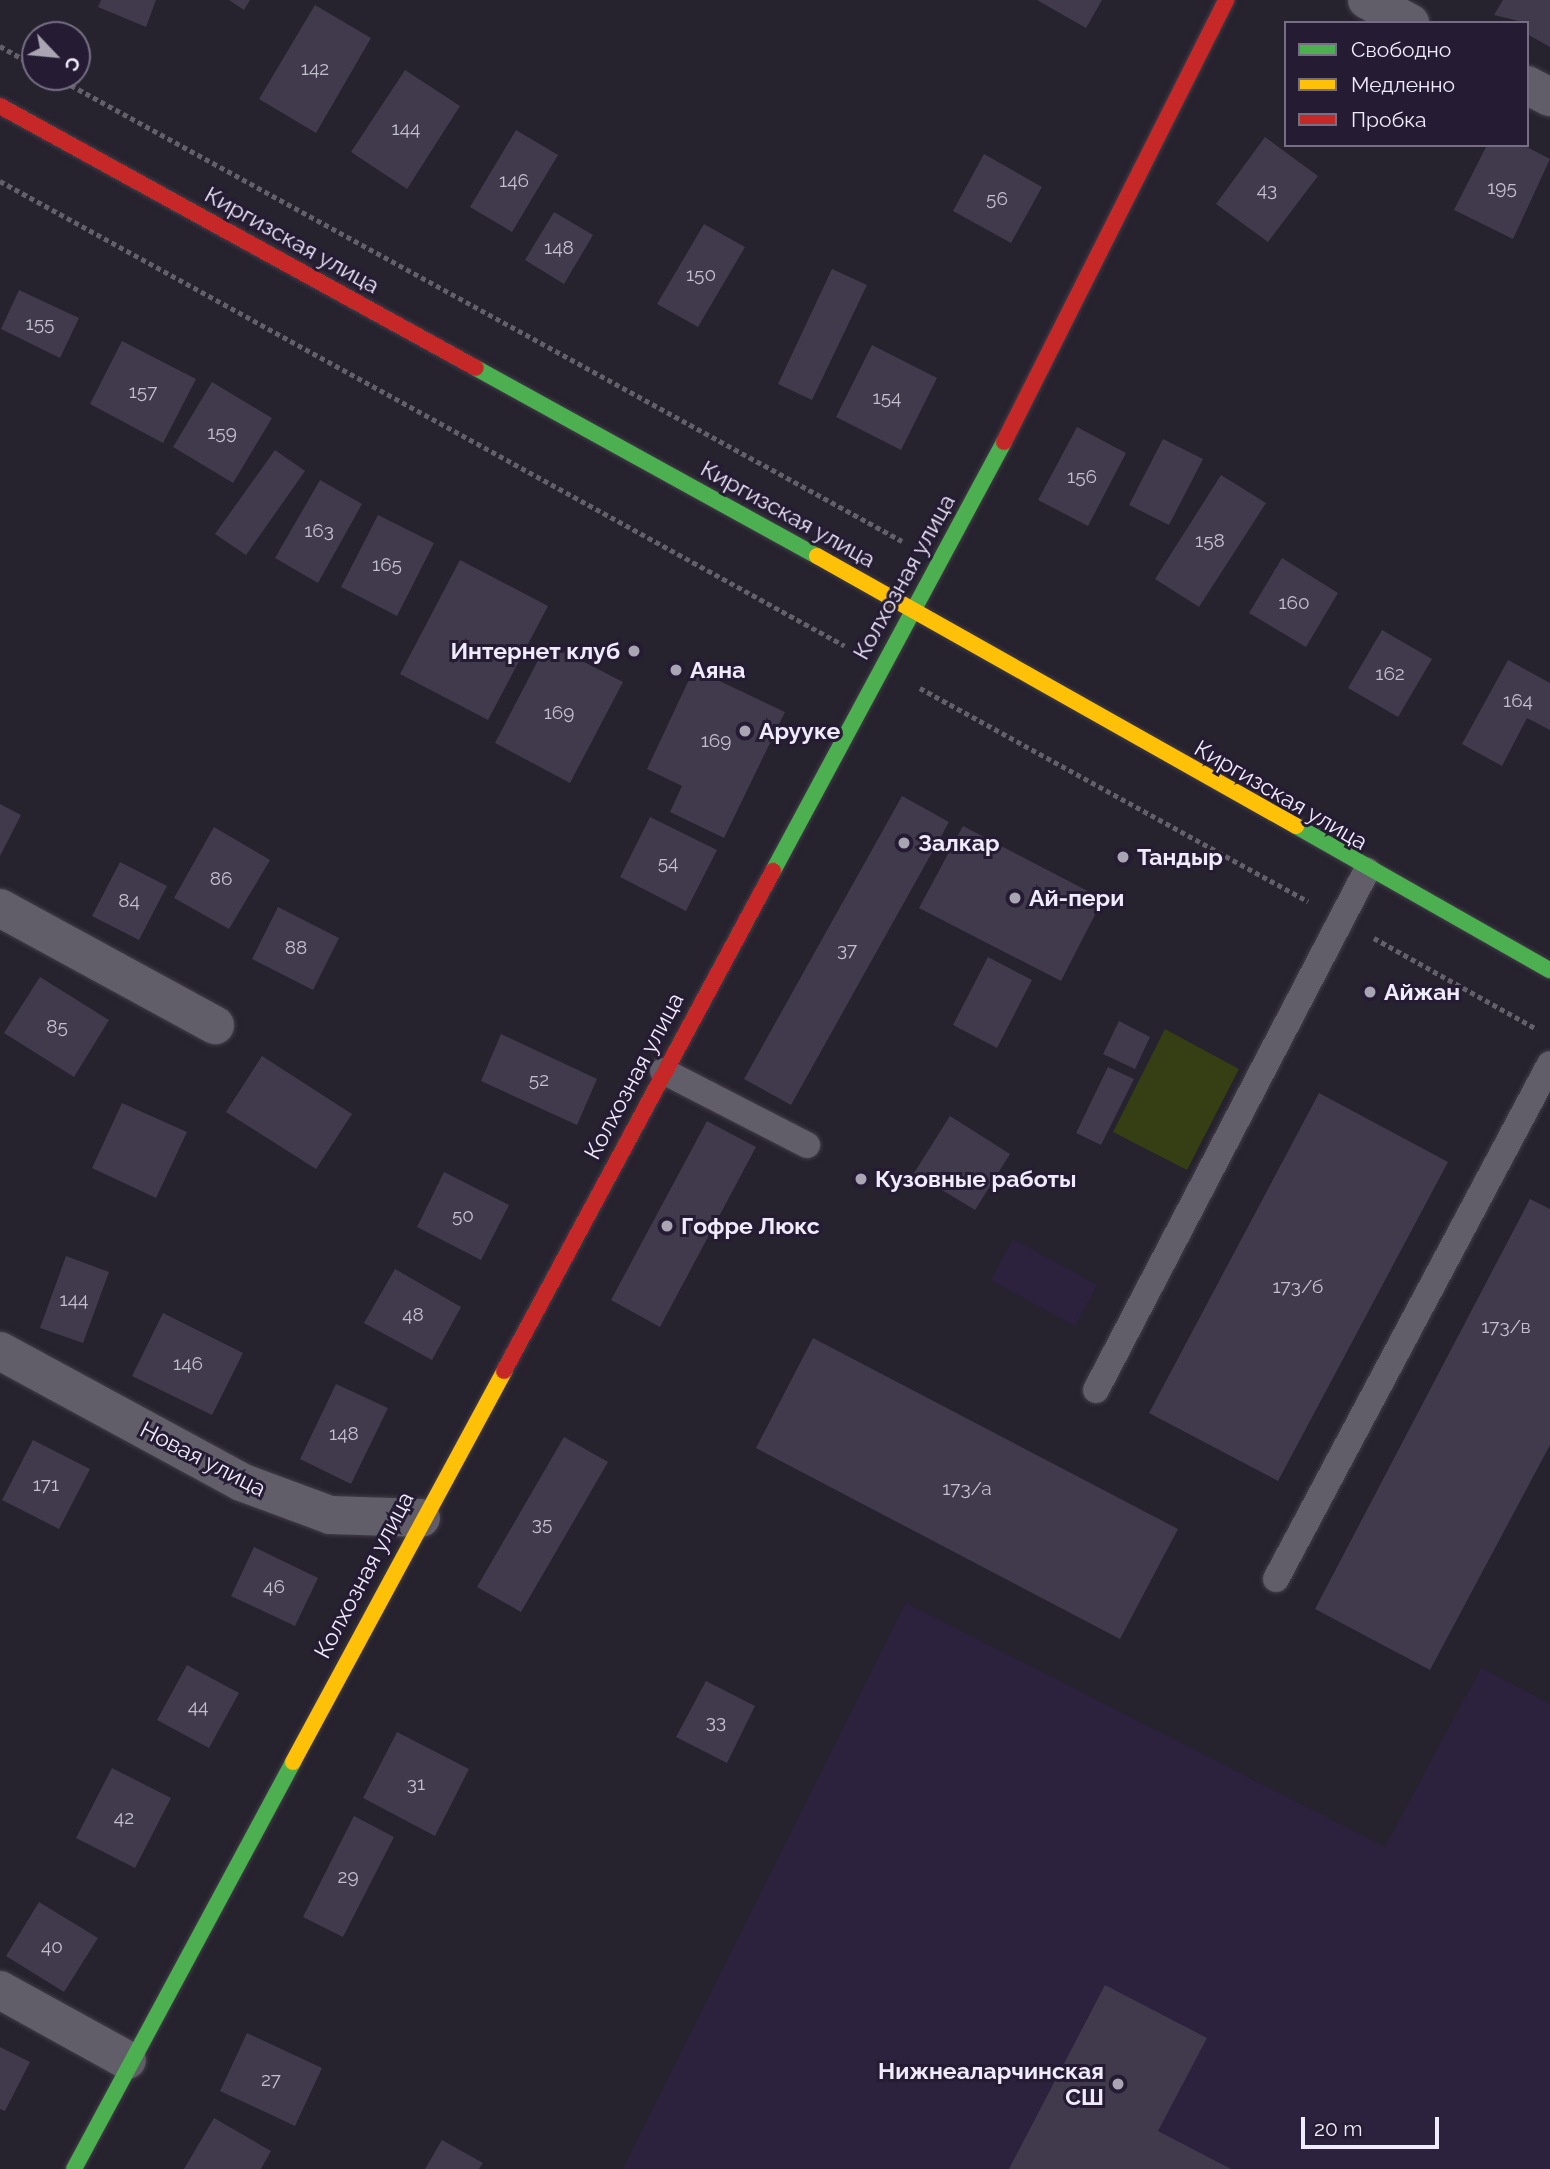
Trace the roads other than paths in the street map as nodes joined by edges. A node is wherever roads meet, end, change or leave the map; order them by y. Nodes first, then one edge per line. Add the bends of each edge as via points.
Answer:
1 (1226, 0) edge
2 (1367, 0) edge
3 (1406, 21) edge
4 (1529, 86) edge
5 (1550, 97) edge
6 (0, 106) edge
7 (914, 609) junction
8 (1367, 870) junction
9 (0, 908) edge
10 (1550, 970) edge
11 (215, 1025) dead end
12 (1550, 1065) edge
13 (663, 1070) junction
14 (807, 1145) dead end
15 (0, 1351) edge
16 (1096, 1390) dead end
17 (421, 1518) junction
18 (1276, 1579) dead end
19 (0, 1990) edge
20 (127, 2060) junction
21 (74, 2169) edge

1 - 7 street, Колхозная улица
2 - 3 street
4 - 5 street
6 - 7 street, Киргизская улица
7 - 8 street, Киргизская улица
7 - 13 street, Колхозная улица
8 - 10 street, Киргизская улица
8 - 16 lane
9 - 11 street
12 - 18 lane
13 - 14 lane
13 - 17 street, Колхозная улица
15 - 17 street, Новая улица via 241,1482 330,1515
17 - 20 street, Колхозная улица
19 - 20 street
20 - 21 street, Колхозная улица

